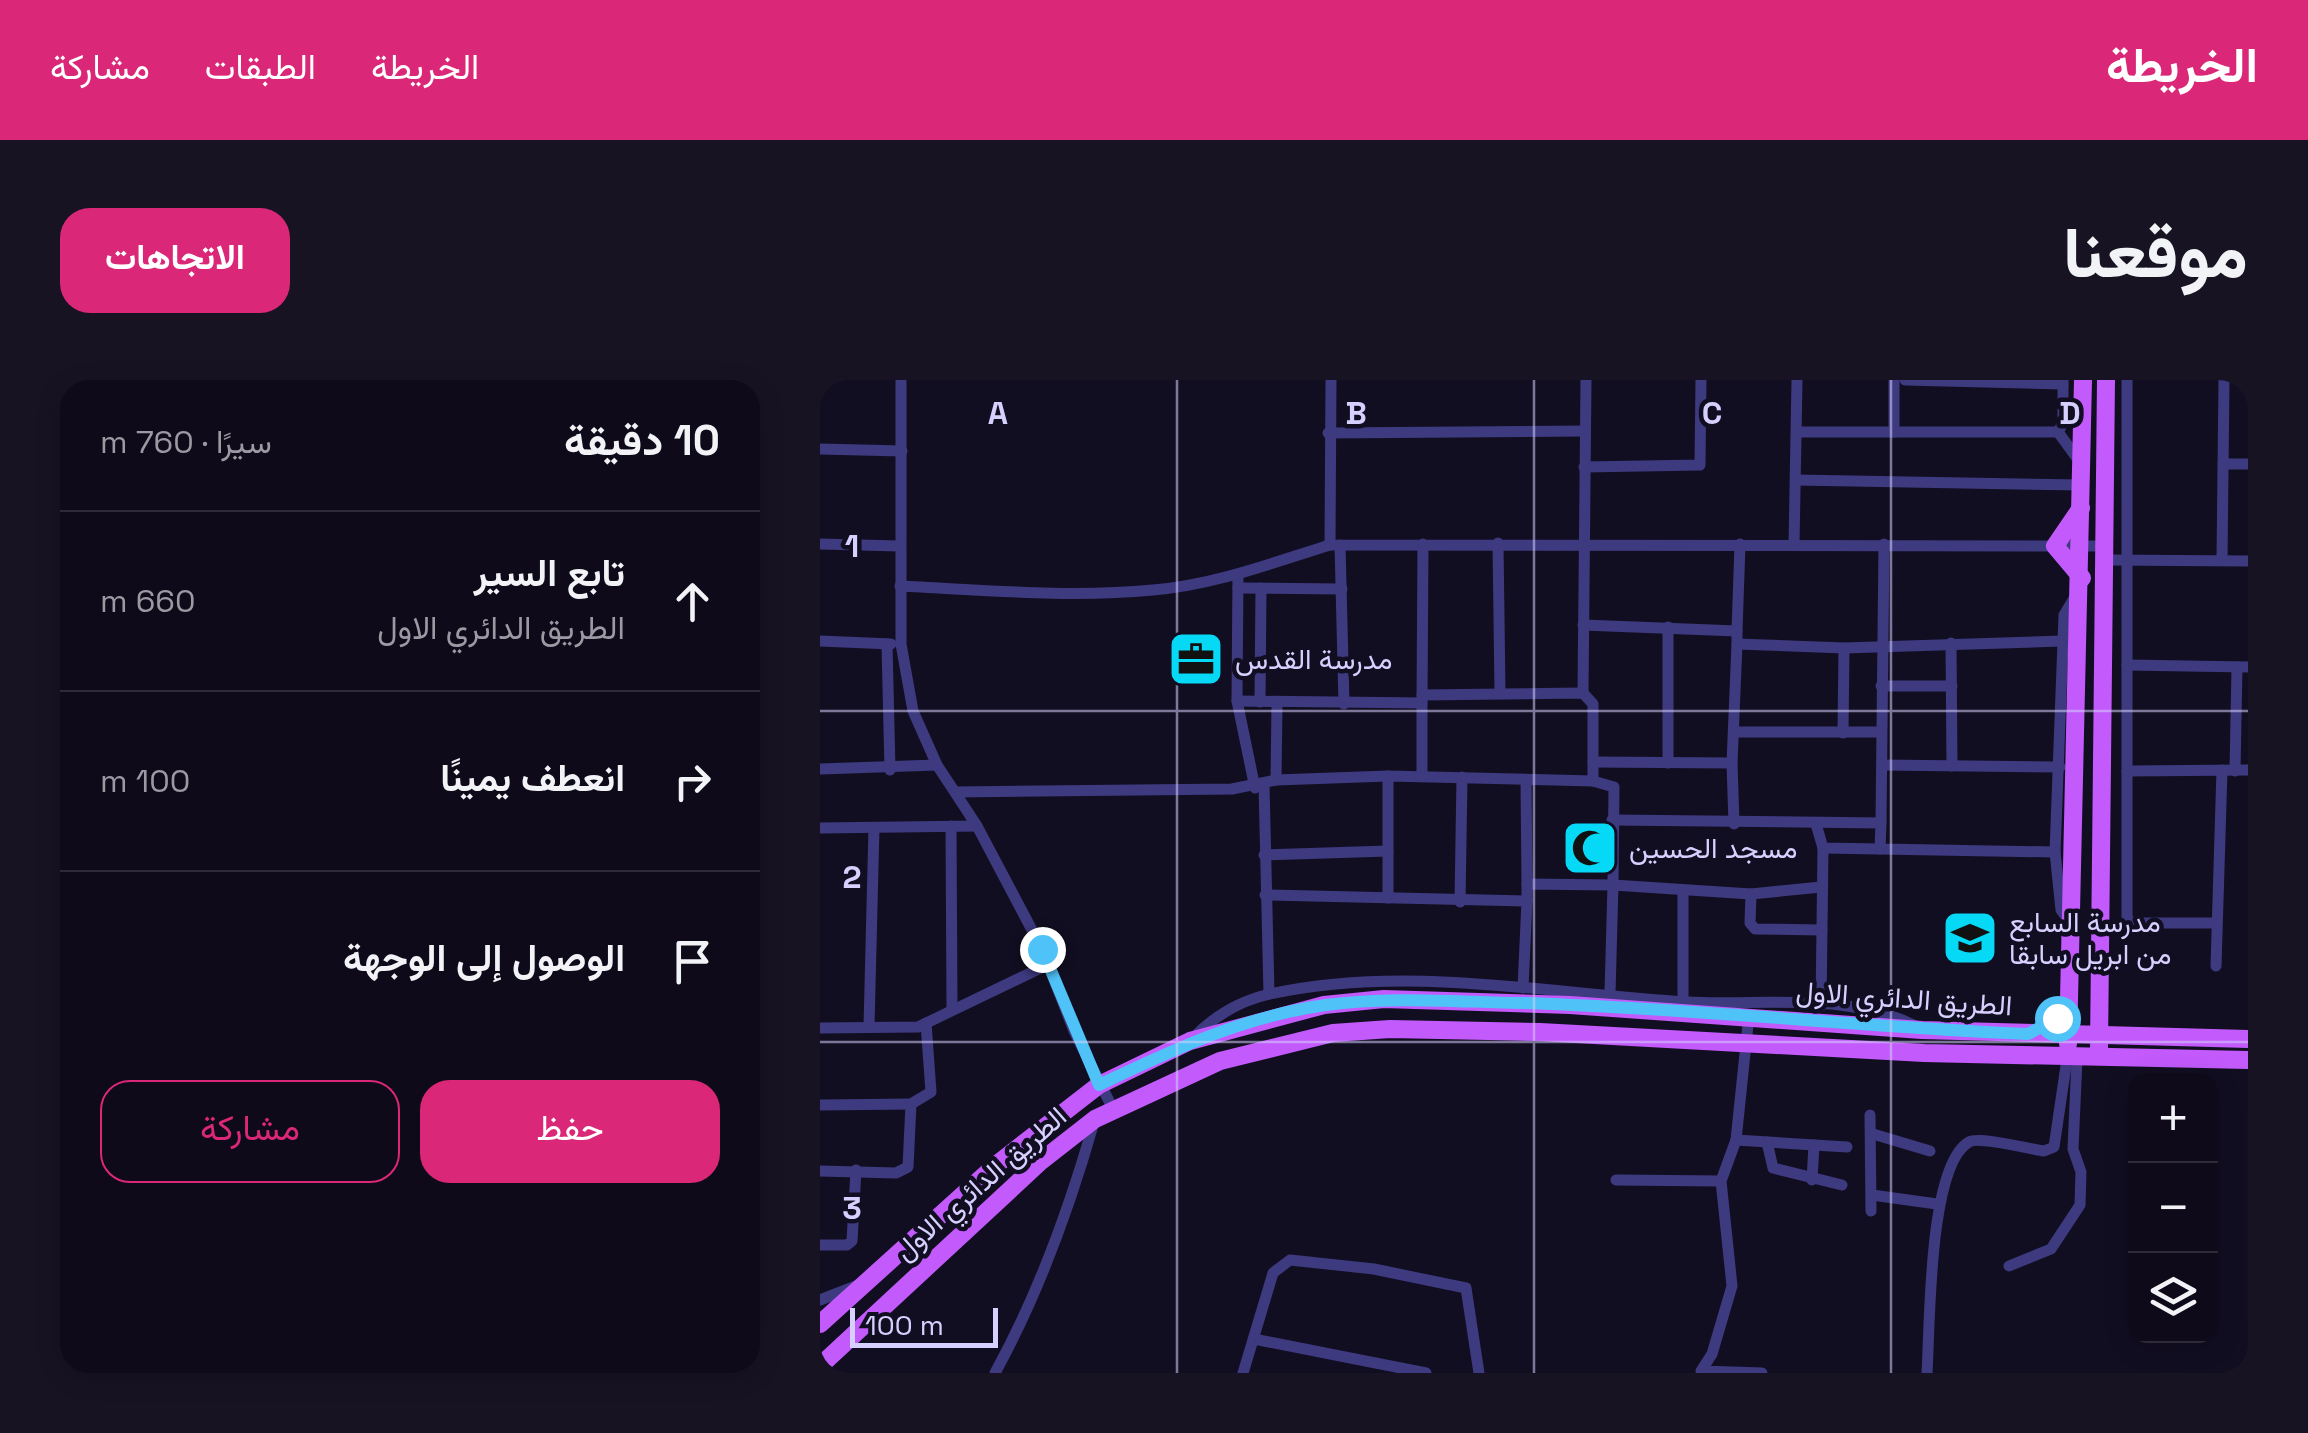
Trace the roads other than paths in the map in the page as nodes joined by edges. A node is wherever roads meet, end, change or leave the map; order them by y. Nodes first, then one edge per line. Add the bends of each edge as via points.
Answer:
1 (902, 380) edge
2 (1331, 380) edge
3 (1586, 380) edge
4 (1702, 380) edge
5 (1797, 380) edge
6 (1894, 380) edge
7 (1906, 380) edge
8 (2083, 380) edge
9 (2106, 380) edge
10 (2127, 380) edge
11 (2224, 380) edge
12 (2063, 382) edge
13 (1328, 432) junction
14 (1585, 432) junction
15 (1796, 432) junction
16 (1894, 432) junction
17 (2058, 432) junction
18 (820, 450) edge
19 (902, 451) junction
20 (2223, 464) junction
21 (2248, 464) edge
22 (1584, 467) junction
23 (2082, 475) junction
24 (1796, 480) junction
25 (2082, 505) junction
26 (1498, 542) junction
27 (1583, 542) junction
28 (820, 544) edge
29 (1423, 544) junction
30 (1740, 544) junction
31 (1884, 544) junction
32 (1335, 545) junction
33 (1794, 545) junction
34 (900, 546) junction
35 (2054, 546) junction
36 (2082, 546) junction
37 (2106, 553) junction
38 (2126, 560) junction
39 (2222, 560) junction
40 (2248, 561) edge
41 (1238, 581) junction
42 (2082, 583) junction
43 (900, 586) junction
44 (1262, 588) junction
45 (1342, 589) junction
46 (1584, 625) junction
47 (1668, 626) junction
48 (1737, 637) junction
49 (2062, 641) junction
50 (820, 642) edge
51 (1952, 643) junction
52 (887, 644) junction
53 (902, 644) junction
54 (1883, 647) junction
55 (1844, 648) junction
56 (2126, 664) junction
57 (2242, 667) edge
58 (1881, 686) junction
59 (1952, 686) junction
60 (1500, 692) junction
61 (1584, 693) junction
62 (1422, 699) junction
63 (1238, 701) junction
64 (1260, 702) junction
65 (1277, 703) junction
66 (1344, 704) junction
67 (1737, 732) junction
68 (1881, 732) junction
69 (1843, 733) junction
70 (1593, 762) junction
71 (1668, 763) junction
72 (1732, 763) junction
73 (936, 765) junction
74 (1882, 765) junction
75 (1952, 766) junction
76 (2060, 767) junction
77 (820, 769) edge
78 (890, 770) junction
79 (2235, 770) edge
80 (2127, 772) junction
81 (1388, 776) junction
82 (1422, 776) junction
83 (1462, 777) junction
84 (1526, 781) junction
85 (1593, 781) junction
86 (1265, 784) junction
87 (956, 792) junction
88 (1612, 820) junction
89 (1881, 823) junction
90 (1734, 824) junction
91 (1816, 824) junction
92 (951, 826) junction
93 (977, 826) junction
94 (820, 828) edge
95 (874, 828) junction
96 (1822, 848) junction
97 (1880, 849) junction
98 (1388, 851) junction
99 (2055, 852) junction
100 (1264, 855) junction
101 (1526, 884) junction
102 (1614, 886) junction
103 (1821, 888) junction
104 (1683, 893) junction
105 (1751, 894) junction
106 (1265, 895) junction
107 (1388, 898) junction
108 (1526, 901) junction
109 (1460, 902) junction
110 (2216, 923) junction
111 (2073, 924) junction
112 (1822, 930) junction
113 (1049, 964) junction
114 (2216, 966) dead end
115 (2072, 985) junction
116 (1522, 988) junction
117 (1610, 993) junction
118 (1269, 994) junction
119 (1490, 1002) junction
120 (1683, 1002) junction
121 (1821, 1006) junction
122 (952, 1008) junction
123 (1311, 1008) junction
124 (1749, 1016) junction
125 (926, 1023) junction
126 (869, 1027) junction
127 (1898, 1027) junction
128 (820, 1028) edge
129 (1488, 1030) junction
130 (1922, 1030) junction
131 (2028, 1034) junction
132 (2069, 1036) junction
133 (1317, 1037) junction
134 (2099, 1037) junction
135 (2248, 1039) edge
136 (1190, 1042) junction
137 (1748, 1043) junction
138 (1896, 1052) junction
139 (2072, 1058) junction
140 (2098, 1058) junction
141 (2248, 1060) edge
142 (1099, 1085) junction
143 (911, 1104) junction
144 (820, 1105) edge
145 (1113, 1108) junction
146 (1870, 1115) dead end
147 (1095, 1120) junction
148 (1873, 1134) junction
149 (1736, 1140) junction
150 (1767, 1142) junction
151 (1814, 1145) junction
152 (1846, 1147) dead end
153 (1930, 1150) dead end
154 (856, 1170) junction
155 (820, 1171) edge
156 (1616, 1180) dead end
157 (1721, 1180) junction
158 (1812, 1180) junction
159 (1842, 1185) dead end
160 (1872, 1194) junction
161 (1937, 1204) junction
162 (1871, 1211) dead end
163 (820, 1245) edge
164 (2009, 1266) dead end
165 (869, 1281) junction
166 (820, 1300) edge
167 (820, 1324) edge
168 (1254, 1339) junction
169 (820, 1366) edge
170 (1700, 1372) edge
171 (995, 1373) edge
172 (1242, 1373) edge
173 (1426, 1373) edge
174 (1480, 1373) edge
175 (1762, 1373) edge
176 (1927, 1373) edge

1 - 19 street
2 - 13 street
3 - 14 street
4 - 22 street via 1700,464
5 - 15 street
6 - 16 street
7 - 12 street
8 - 23 main road
9 - 37 main road
10 - 38 street
11 - 20 street
12 - 17 street
13 - 14 street
13 - 32 street
14 - 22 street
15 - 16 street
15 - 24 street
16 - 17 street
17 - 23 street
18 - 19 street
19 - 34 street
20 - 21 street
20 - 39 street
22 - 27 street
23 - 24 street
23 - 25 main road
24 - 33 street
25 - 35 main road
25 - 36 main road
26 - 27 street
26 - 29 street
26 - 60 street
27 - 30 street
27 - 46 street
28 - 34 street
29 - 32 street
29 - 62 street
30 - 33 street
30 - 48 street
31 - 33 street
31 - 35 street
31 - 54 street
32 - 41 street
32 - 45 street
34 - 43 street
35 - 36 street
35 - 42 main road
36 - 37 street
36 - 42 main road
37 - 38 street
37 - 134 main road
38 - 39 street
38 - 56 street
39 - 40 street
41 - 43 street via 1124,592
41 - 44 street
41 - 63 street
42 - 49 street via 2066,606
42 - 111 main road
43 - 53 street
44 - 45 street
44 - 64 street
45 - 66 street
46 - 47 street
46 - 61 street
47 - 48 street
47 - 71 street
48 - 55 street
48 - 67 street
49 - 51 street
49 - 76 street
50 - 52 street
51 - 54 street
51 - 59 street
52 - 53 street
52 - 78 street
53 - 73 street via 913,712
54 - 55 street
54 - 58 street
55 - 69 street
56 - 57 street
56 - 80 street
57 - 79 street
58 - 59 street
58 - 68 street
59 - 75 street
60 - 61 street
60 - 62 street
61 - 70 street via 1593,704
62 - 66 street
62 - 82 street
63 - 64 street
63 - 86 street
64 - 65 street
65 - 66 street
65 - 86 street
67 - 69 street
67 - 72 street
68 - 69 street
68 - 74 street
70 - 71 street
70 - 85 street
71 - 72 street
72 - 90 street
73 - 78 street
73 - 87 street
74 - 75 street
74 - 89 street
75 - 76 street
76 - 99 street
77 - 78 street
79 - 80 street
79 - 110 street
80 - 110 street via 2128,920
81 - 82 street
81 - 86 street
81 - 98 street
82 - 83 street
83 - 84 street
83 - 109 street
84 - 85 street
84 - 101 street
85 - 88 street via 1614,787
86 - 87 street
86 - 100 street
87 - 93 street
88 - 90 street
88 - 102 street
89 - 91 street
89 - 97 street
90 - 91 street
91 - 96 street
92 - 93 street
92 - 95 street
92 - 122 street
93 - 113 street
94 - 95 street
95 - 126 street
96 - 97 street
96 - 103 street
97 - 99 street
98 - 100 street
98 - 107 street
99 - 111 street via 2062,910
100 - 106 street
101 - 102 street
101 - 108 street
102 - 104 street
102 - 117 street
103 - 105 street
103 - 112 street
104 - 105 street
104 - 120 street
105 - 112 street via 1755,929
106 - 107 street
106 - 118 street
107 - 109 street
108 - 109 street
108 - 116 street
110 - 114 street
111 - 115 main road
112 - 121 street
113 - 122 street
113 - 142 street
115 - 131 main road via 2057,1018
115 - 132 main road
116 - 117 street
116 - 118 street via 1356,983
117 - 120 street
118 - 136 street via 1234,1006
119 - 123 main road, الطريق الدائري الاول via 1384,999
119 - 124 main road, الطريق الدائري الاول
119 - 129 main road
120 - 121 street
121 - 130 street via 1878,1009
122 - 125 street
123 - 133 main road
123 - 136 main road, الطريق الدائري الاول
124 - 127 main road, الطريق الدائري الاول
124 - 137 street
125 - 126 street
125 - 143 street via 931,1092
126 - 128 street
127 - 130 main road, الطريق الدائري الاول
127 - 138 main road
129 - 133 main road, الطريق الدائري الاول via 1390,1029
129 - 137 main road, الطريق الدائري الاول
130 - 131 main road, الطريق الدائري الاول
131 - 132 main road, الطريق الدائري الاول
132 - 134 main road, الطريق الدائري الاول
132 - 139 main road
133 - 145 main road, الطريق الدائري الاول via 1220,1061
134 - 135 main road, الطريق الدائري الاول
134 - 140 main road
136 - 142 main road, الطريق الدائري الاول
137 - 138 main road, الطريق الدائري الاول
137 - 149 street
138 - 139 main road, الطريق الدائري الاول
139 - 140 main road, الطريق الدائري الاول
139 - 161 street via 2054,1147 1970,1141
139 - 164 street via 2080,1205 2051,1249
140 - 141 main road, الطريق الدائري الاول
142 - 145 street
142 - 165 main road, الطريق الدائري الاول via 996,1165
143 - 144 street
143 - 154 street via 908,1167
145 - 147 main road, الطريق الدائري الاول
146 - 148 street
147 - 169 main road, الطريق الدائري الاول via 1026,1174
147 - 171 street via 1065,1220
148 - 153 street
148 - 160 street
149 - 150 street
149 - 157 street
150 - 151 street
150 - 158 street via 1773,1168
151 - 152 street
151 - 158 street
154 - 155 street
154 - 163 street via 852,1241
156 - 157 street
157 - 170 street via 1732,1286
158 - 159 street
160 - 161 street
160 - 162 street
161 - 176 street
165 - 166 street
165 - 167 main road, الطريق الدائري الاول
168 - 172 street
168 - 173 street
168 - 174 street via 1281,1264 1374,1268 1466,1288
170 - 175 street

